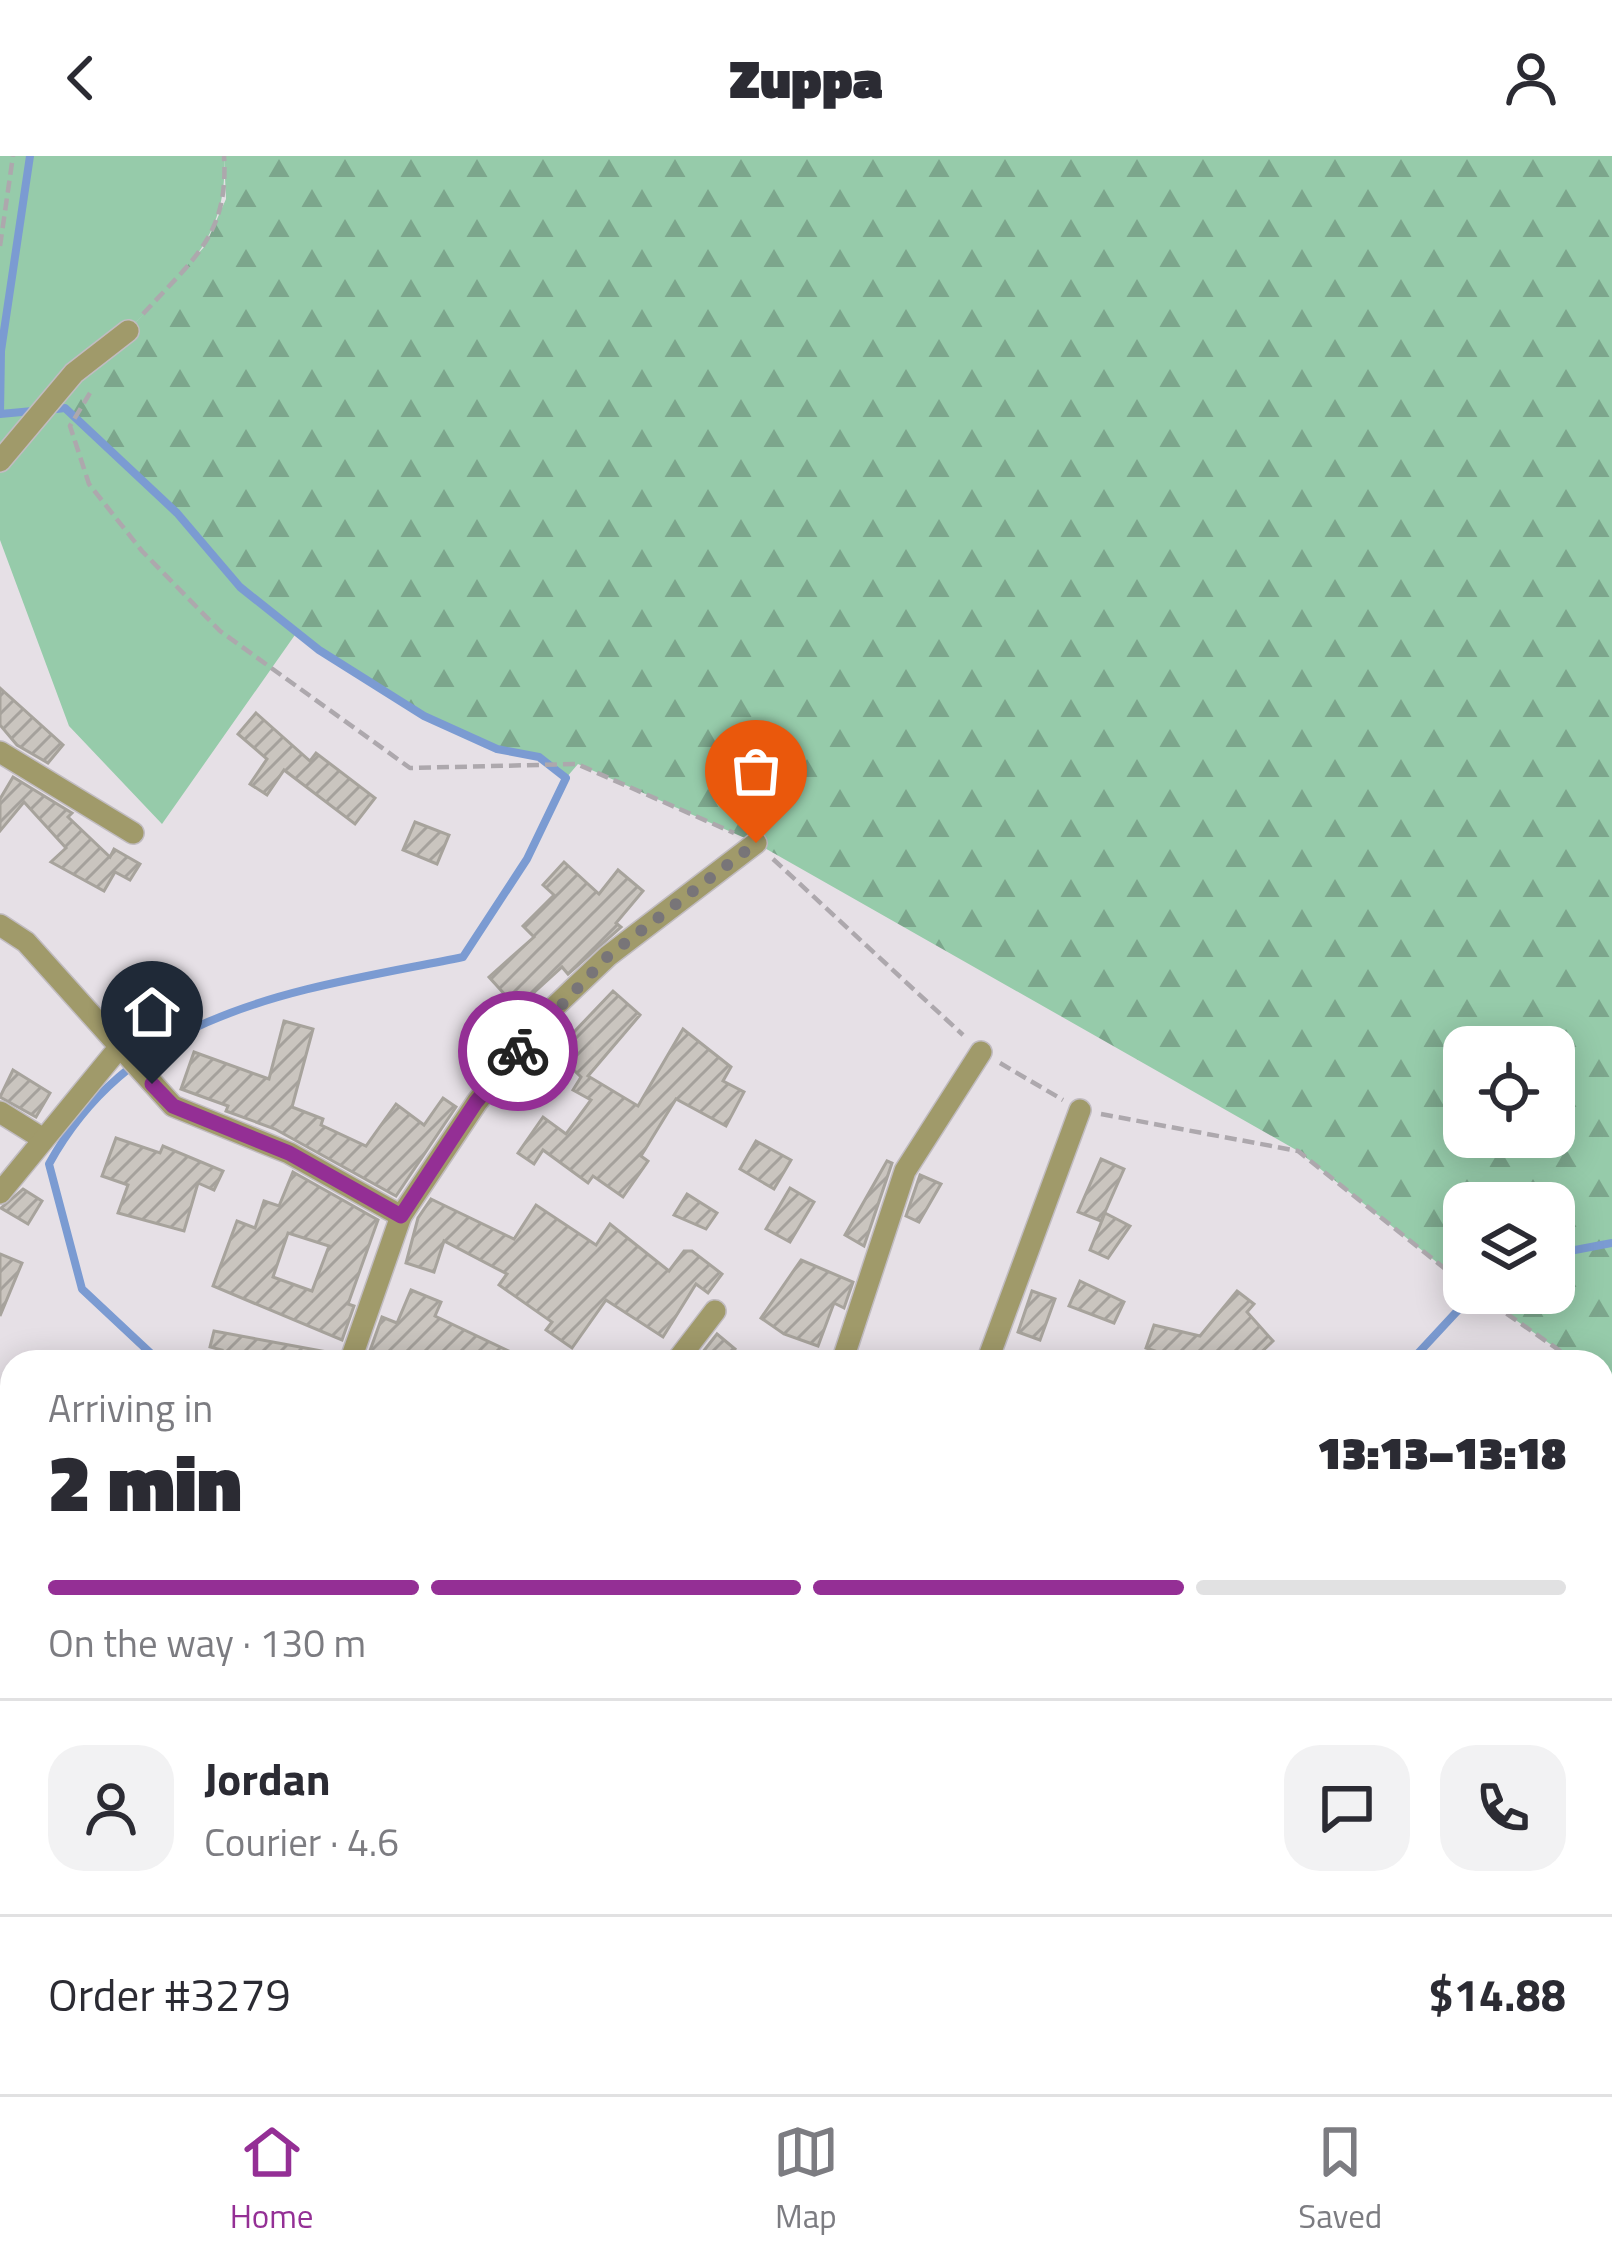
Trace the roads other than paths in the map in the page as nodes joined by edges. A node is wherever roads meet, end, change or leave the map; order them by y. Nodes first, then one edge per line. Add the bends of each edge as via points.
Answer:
1 (128, 331) dead end
2 (1, 460) edge
3 (0, 752) edge
4 (133, 833) dead end
5 (756, 843) road end
6 (0, 925) edge
7 (118, 1049) junction
8 (981, 1052) road end
9 (1080, 1110) road end
10 (0, 1112) edge
11 (40, 1137) junction
12 (0, 1193) edge
13 (401, 1216) junction
14 (715, 1310) dead end
15 (354, 1350) edge
16 (685, 1350) edge
17 (846, 1350) edge
18 (991, 1350) edge

1 - 2 street via 74,373
3 - 4 street
5 - 13 street via 608,956 548,1013 476,1102
6 - 7 street via 26,942
7 - 11 street
7 - 13 street via 173,1106 289,1153
8 - 17 street via 905,1172
9 - 18 street
10 - 11 street
11 - 12 street
13 - 15 street
14 - 16 street

